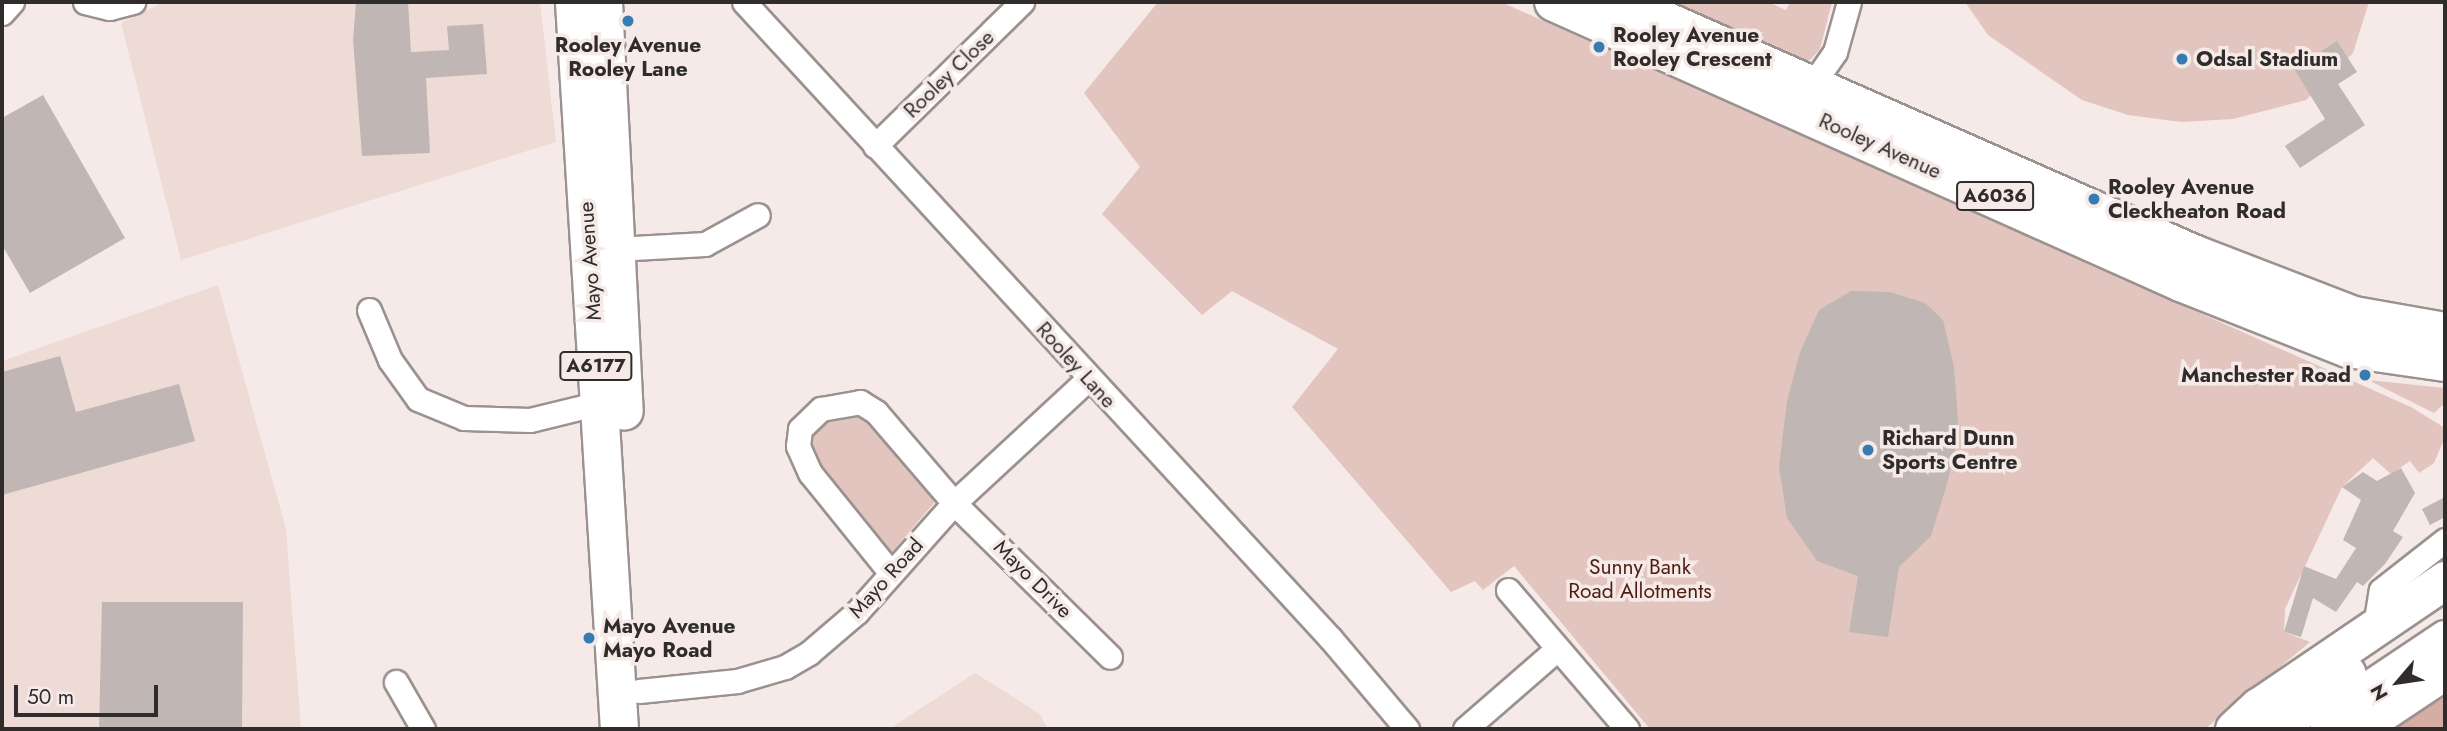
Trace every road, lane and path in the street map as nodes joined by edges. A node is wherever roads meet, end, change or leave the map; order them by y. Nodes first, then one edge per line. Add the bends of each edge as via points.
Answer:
1 (12, 2) edge
2 (85, 2) edge
3 (134, 2) edge
4 (574, 2) edge
5 (603, 2) edge
6 (744, 2) edge
7 (1023, 2) edge
8 (1554, 2) edge
9 (1622, 2) edge
10 (1849, 2) edge
11 (2, 13) edge
12 (1812, 85) junction
13 (875, 146) junction
14 (758, 215) dead end
15 (616, 249) junction
16 (370, 310) dead end
17 (2445, 331) edge
18 (2445, 362) edge
19 (1088, 379) junction
20 (599, 403) junction
21 (954, 503) junction
22 (2445, 540) edge
23 (890, 572) junction
24 (2445, 580) edge
25 (1508, 590) dead end
26 (2445, 610) edge
27 (2375, 626) junction
28 (2445, 639) edge
29 (1557, 649) junction
30 (1110, 657) dead end
31 (2445, 670) edge
32 (397, 682) dead end
33 (639, 691) junction
34 (423, 729) edge
35 (619, 729) edge
36 (644, 729) edge
37 (1407, 729) edge
38 (1465, 729) edge
39 (1627, 729) edge
40 (2234, 729) edge
41 (2276, 729) edge
42 (2314, 729) edge
43 (2357, 729) edge

1 - 11 street
2 - 3 street via 109,8
4 - 20 main road, Mayo Avenue / A6177
5 - 15 main road, Mayo Avenue / A6177
6 - 13 street, Rooley Lane
7 - 13 street, Rooley Close
8 - 18 highway, Rooley Avenue / A6036 via 2181,282 2348,348
9 - 12 highway, Rooley Avenue / A6036
10 - 12 street via 1835,52
12 - 17 highway, Rooley Avenue / A6036 via 2193,254 2354,316
13 - 19 street, Rooley Lane
14 - 15 street via 705,244
15 - 33 main road, Mayo Avenue / A6177
16 - 20 street via 390,360 418,399 464,418 530,420
19 - 21 street, Mayo Road
19 - 37 street, Rooley Lane via 1305,611
20 - 35 main road, Mayo Avenue / A6177
21 - 23 street, Mayo Road
21 - 23 street, Mayo Drive via 876,412 860,402 839,403 810,415 800,429 798,446 810,473
21 - 30 street, Mayo Drive
22 - 27 street via 2381,590
23 - 33 street, Mayo Road via 832,636 785,667 737,681
24 - 27 main road
25 - 29 street
26 - 41 main road via 2335,681
27 - 40 main road via 2258,707
28 - 42 main road via 2339,707
29 - 38 street
29 - 39 street
31 - 43 main road
32 - 34 street
33 - 36 main road, Mayo Avenue / A6177

